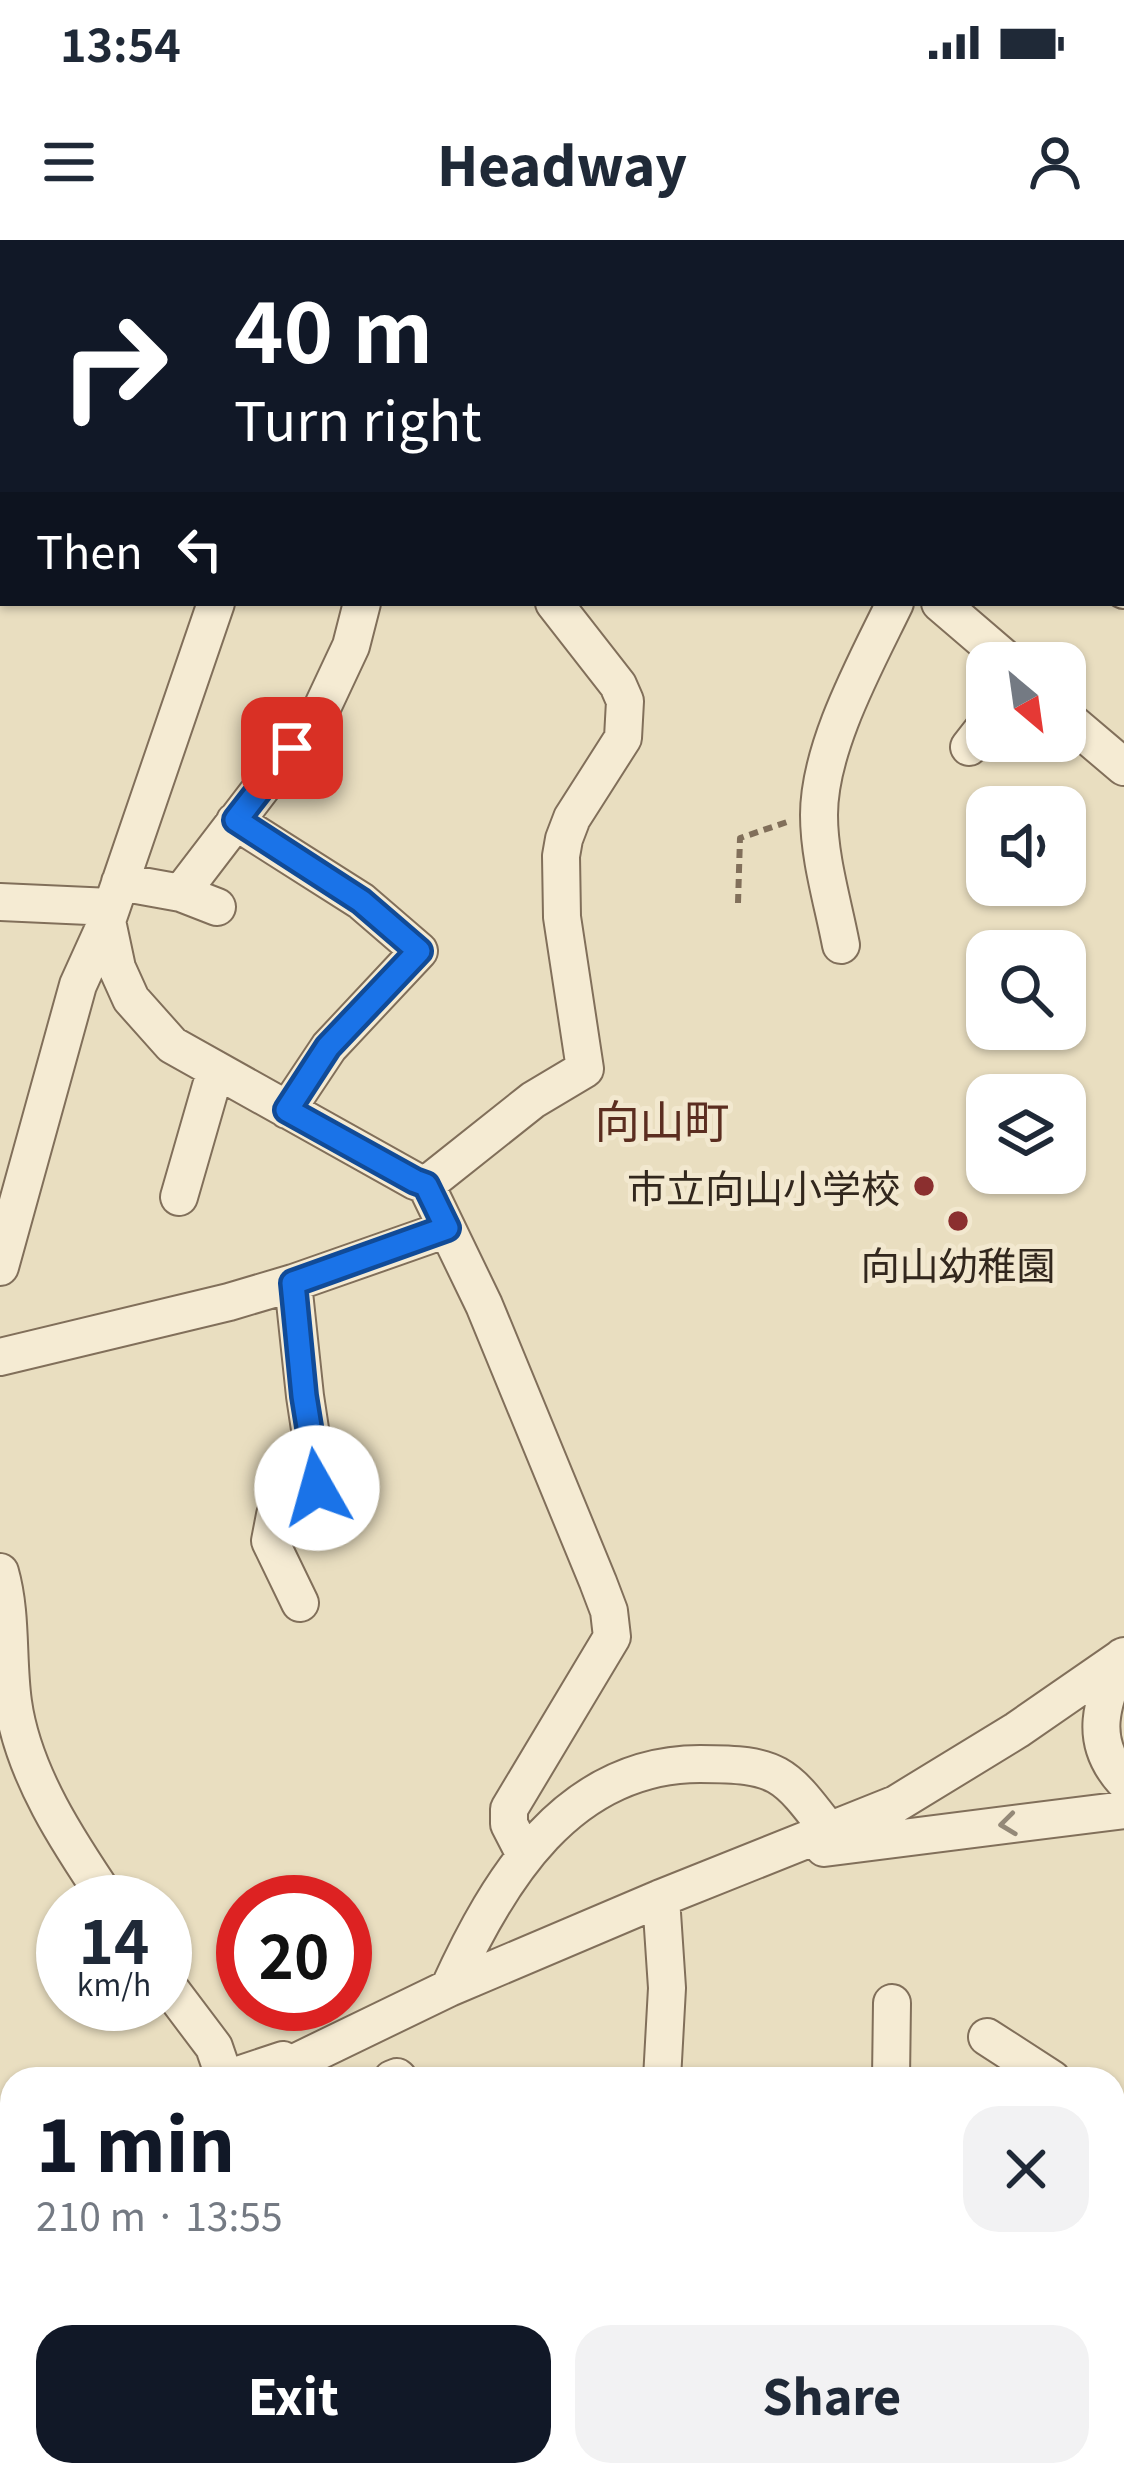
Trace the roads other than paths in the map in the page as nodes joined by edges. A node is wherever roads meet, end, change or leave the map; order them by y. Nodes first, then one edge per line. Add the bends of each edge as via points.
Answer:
1 (215, 606) edge
2 (360, 606) edge
3 (556, 606) edge
4 (894, 606) edge
5 (944, 606) edge
6 (986, 642) edge
7 (1086, 735) edge
8 (1124, 767) edge
9 (236, 820) junction
10 (182, 893) junction
11 (0, 902) edge
12 (112, 903) junction
13 (217, 907) dead end
14 (841, 945) dead end
15 (219, 1072) junction
16 (287, 1110) junction
17 (426, 1185) junction
18 (179, 1197) dead end
19 (447, 1228) junction
20 (0, 1267) edge
21 (293, 1283) junction
22 (0, 1357) edge
23 (0, 1572) edge
24 (300, 1603) dead end
25 (1123, 1656) edge
26 (1124, 1781) edge
27 (1124, 1810) edge
28 (830, 1831) junction
29 (525, 1855) junction
30 (772, 1856) junction
31 (91, 1875) edge
32 (662, 1898) junction
33 (449, 1988) junction
34 (892, 2002) dead end
35 (192, 2018) edge
36 (987, 2037) dead end
37 (344, 2040) junction
38 (222, 2067) edge
39 (262, 2067) edge
40 (287, 2067) edge
41 (300, 2067) edge
42 (663, 2067) edge
43 (891, 2067) edge
44 (1033, 2067) edge

1 - 12 street
2 - 9 street via 321,710
3 - 17 street via 626,701 623,738 572,818 561,856 585,1069
4 - 14 street via 824,777 819,813
5 - 6 street
7 - 8 street
9 - 10 street
9 - 16 street via 361,901 419,951 328,1047
10 - 12 street
10 - 13 street
11 - 12 street
12 - 15 street via 117,968 131,999 172,1045
12 - 20 street via 78,985
15 - 16 street
15 - 18 street
16 - 17 street
17 - 19 street
19 - 21 street
19 - 29 street via 609,1610 612,1637 509,1809
21 - 22 street
21 - 24 street via 318,1482 275,1515 270,1540
23 - 31 street via 22,1740
25 - 26 street via 1104,1696 1101,1728
25 - 28 street via 896,1804
27 -> 30 street
28 - 29 street via 794,1784 766,1768 674,1764 589,1795
28 - 30 street
29 - 33 street
30 - 32 street
32 - 33 street
32 - 42 street
33 - 37 street
34 - 43 street
35 - 38 street
36 - 44 street
37 - 39 street
37 - 40 street
37 - 41 street

